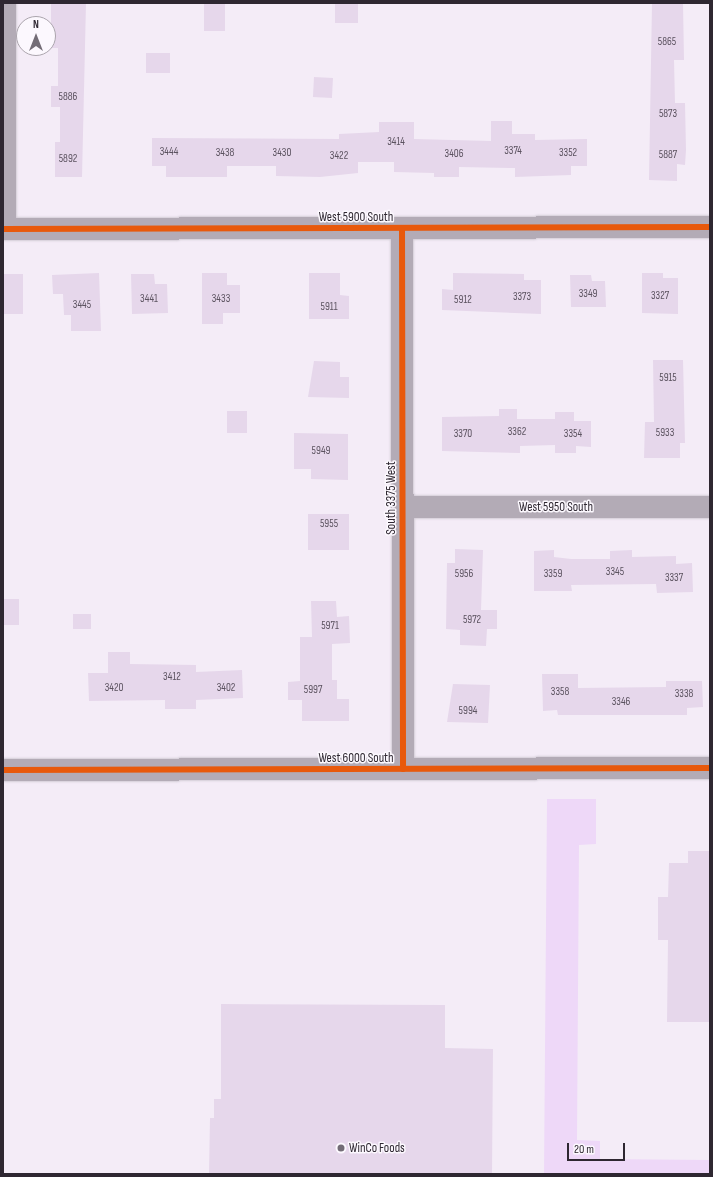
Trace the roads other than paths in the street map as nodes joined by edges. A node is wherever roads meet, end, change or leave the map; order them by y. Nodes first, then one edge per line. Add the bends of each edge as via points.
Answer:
1 (5, 3) edge
2 (710, 227) edge
3 (402, 228) junction
4 (4, 229) edge
5 (402, 507) junction
6 (710, 507) edge
7 (710, 768) edge
8 (403, 769) junction
9 (3, 770) edge

1 - 4 street
2 - 3 street, West 5900 South
3 - 4 street, West 5900 South
3 - 5 street, South 3375 West
5 - 6 street, West 5950 South
5 - 8 street, South 3375 West
7 - 8 street, West 6000 South
8 - 9 street, West 6000 South

